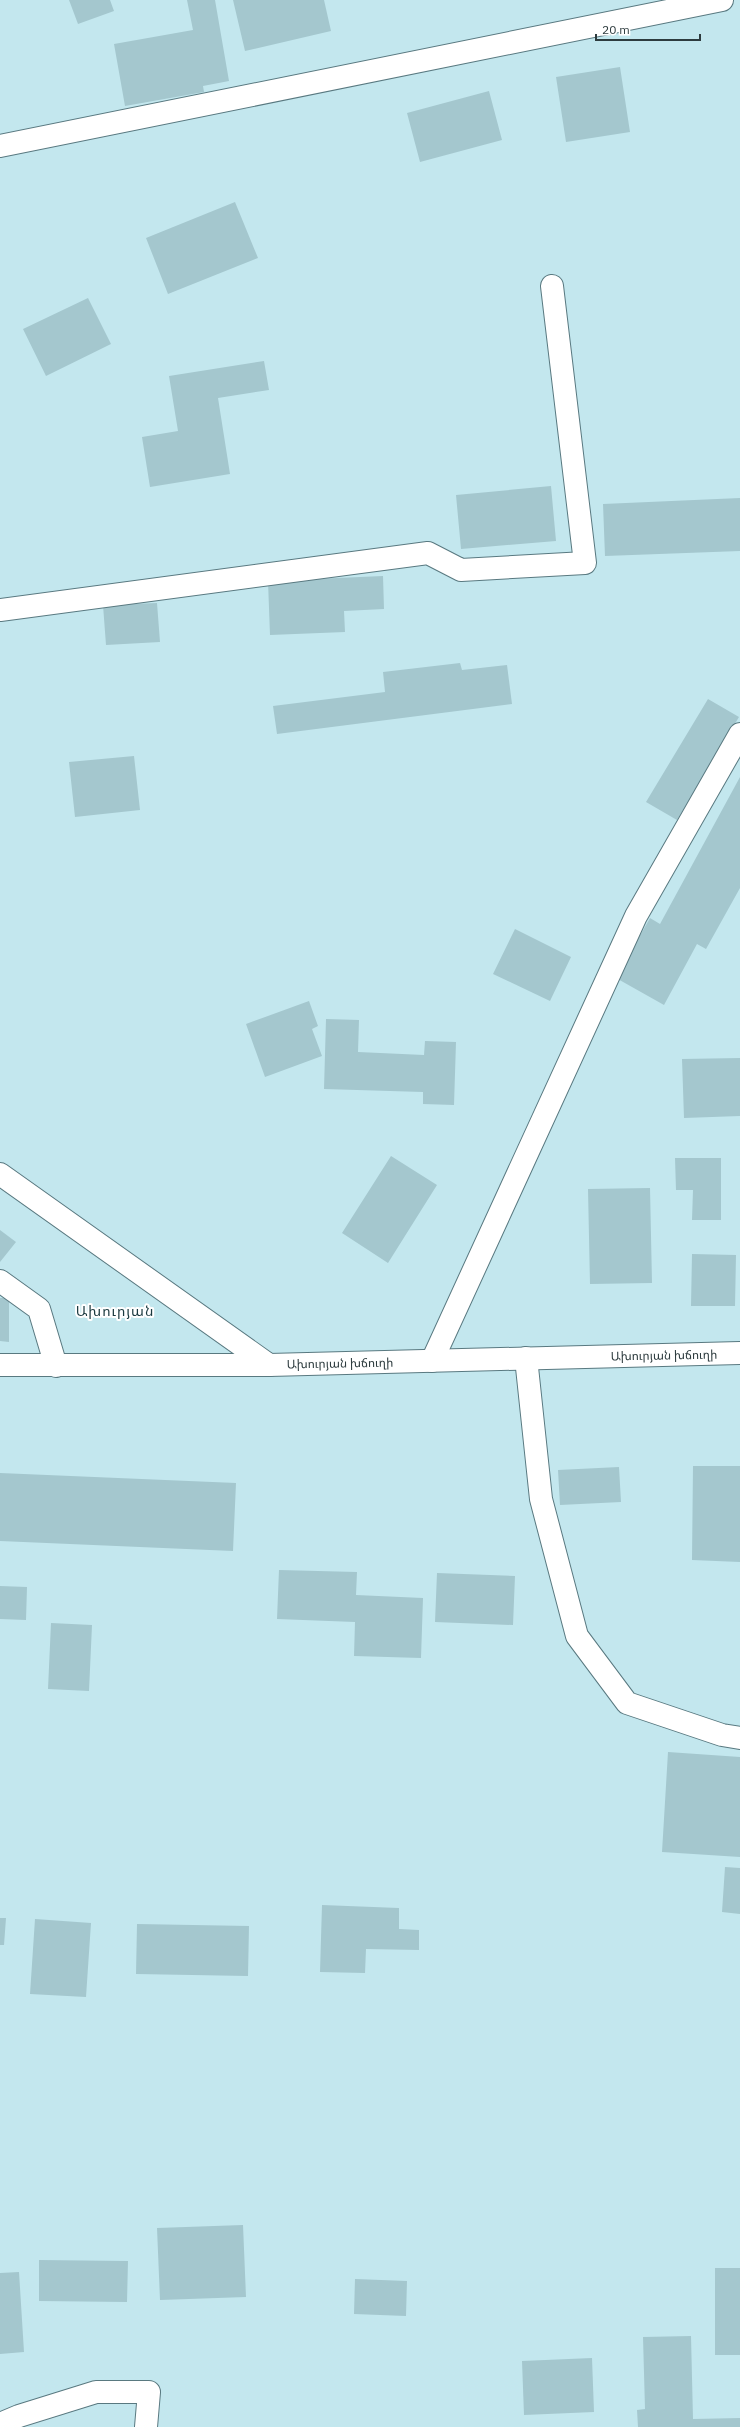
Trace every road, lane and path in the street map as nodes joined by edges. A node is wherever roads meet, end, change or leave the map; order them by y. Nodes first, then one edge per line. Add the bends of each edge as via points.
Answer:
1 (722, 0) edge
2 (0, 146) edge
3 (552, 286) dead end
4 (0, 610) edge
5 (740, 734) edge
6 (0, 1174) edge
7 (0, 1280) edge
8 (740, 1353) edge
9 (526, 1358) junction
10 (432, 1361) junction
11 (0, 1365) edge
12 (269, 1365) junction
13 (56, 1366) junction
14 (740, 1738) edge
15 (0, 2424) edge
16 (146, 2427) edge

1 - 2 street
3 - 4 street via 585,563 461,570 428,553
5 - 10 street via 636,916
6 - 12 street, Ախուրյան խճուղի
7 - 13 street via 39,1309
8 - 9 street, Ախուրյան խճուղի
9 - 10 street, Ախուրյան խճուղի
9 - 14 street via 541,1499 577,1636 627,1703 722,1735
10 - 12 street, Ախուրյան խճուղի
11 - 13 street
12 - 13 street
15 - 16 street via 96,2392 149,2392

